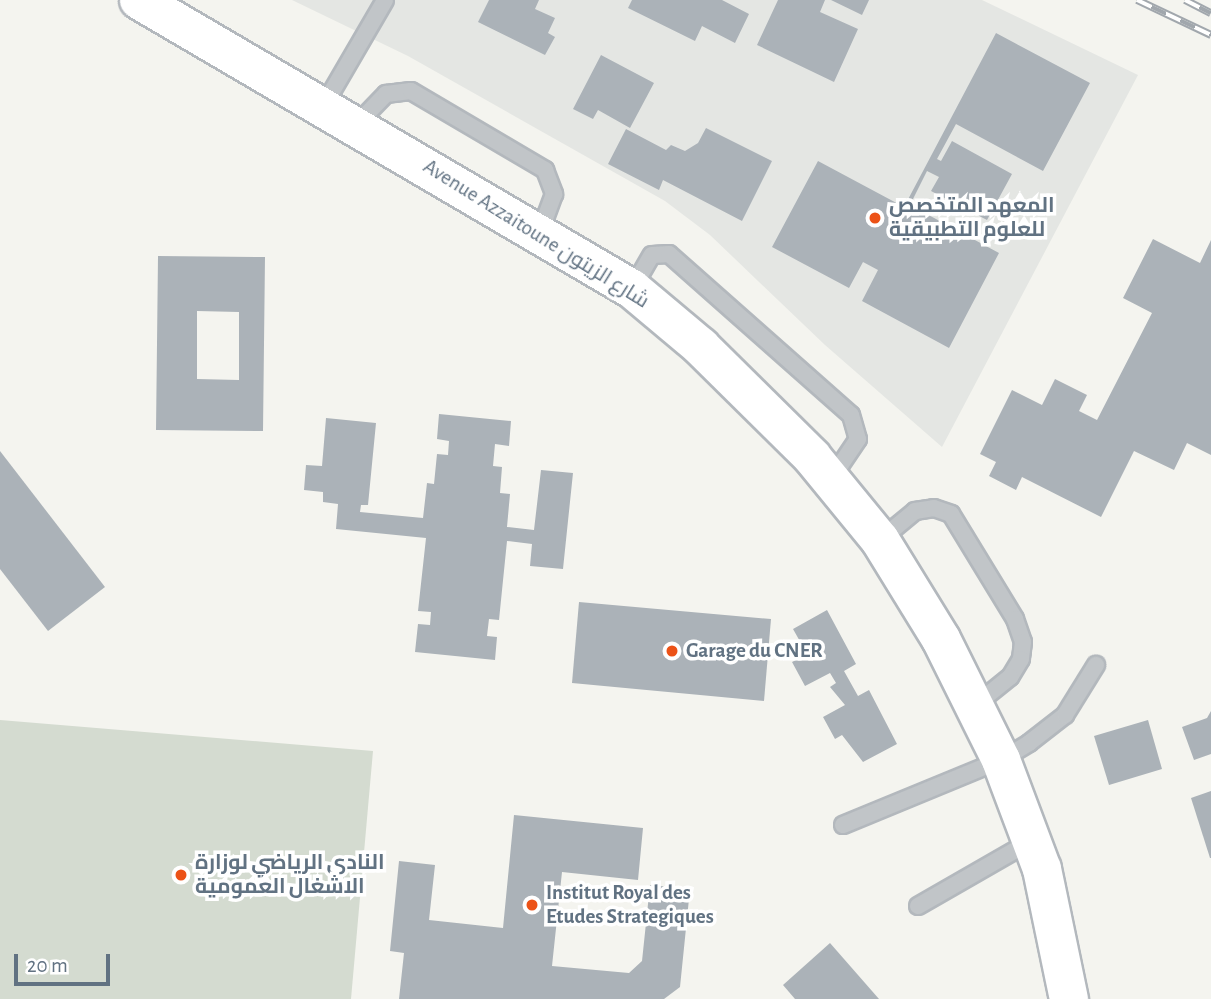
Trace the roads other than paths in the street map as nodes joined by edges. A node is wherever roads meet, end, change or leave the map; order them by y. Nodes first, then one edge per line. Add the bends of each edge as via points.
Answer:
1 (139, 0) edge
2 (385, 0) edge
3 (324, 105) junction
4 (357, 124) junction
5 (540, 232) junction
6 (632, 289) junction
7 (831, 479) junction
8 (880, 540) junction
9 (1096, 665) dead end
10 (974, 706) junction
11 (1001, 760) junction
12 (843, 825) dead end
13 (1031, 841) junction
14 (918, 906) dead end
15 (1069, 999) edge

1 - 3 street, Avenue Azzaitoune شارع الزيتون
2 - 3 lane
3 - 4 street, Avenue Azzaitoune شارع الزيتون
4 - 5 street, Avenue Azzaitoune شارع الزيتون
4 - 5 lane via 386,94 411,91 545,170 554,194
5 - 6 street, Avenue Azzaitoune شارع الزيتون
6 - 7 street, Avenue Azzaitoune شارع الزيتون via 701,347
6 - 7 lane via 652,255 669,254 850,415 858,439
7 - 8 street, Avenue Azzaitoune شارع الزيتون
8 - 10 street, Avenue Azzaitoune شارع الزيتون via 941,639
8 - 10 lane via 915,511 934,508 951,514 1015,619 1023,642 1021,659 1010,677
9 - 11 lane via 1065,715
10 - 11 street, Avenue Azzaitoune شارع الزيتون
11 - 12 lane
11 - 13 street, Avenue Azzaitoune شارع الزيتون
13 - 14 lane
13 - 15 street, Avenue Azzaitoune شارع الزيتون via 1042,869

